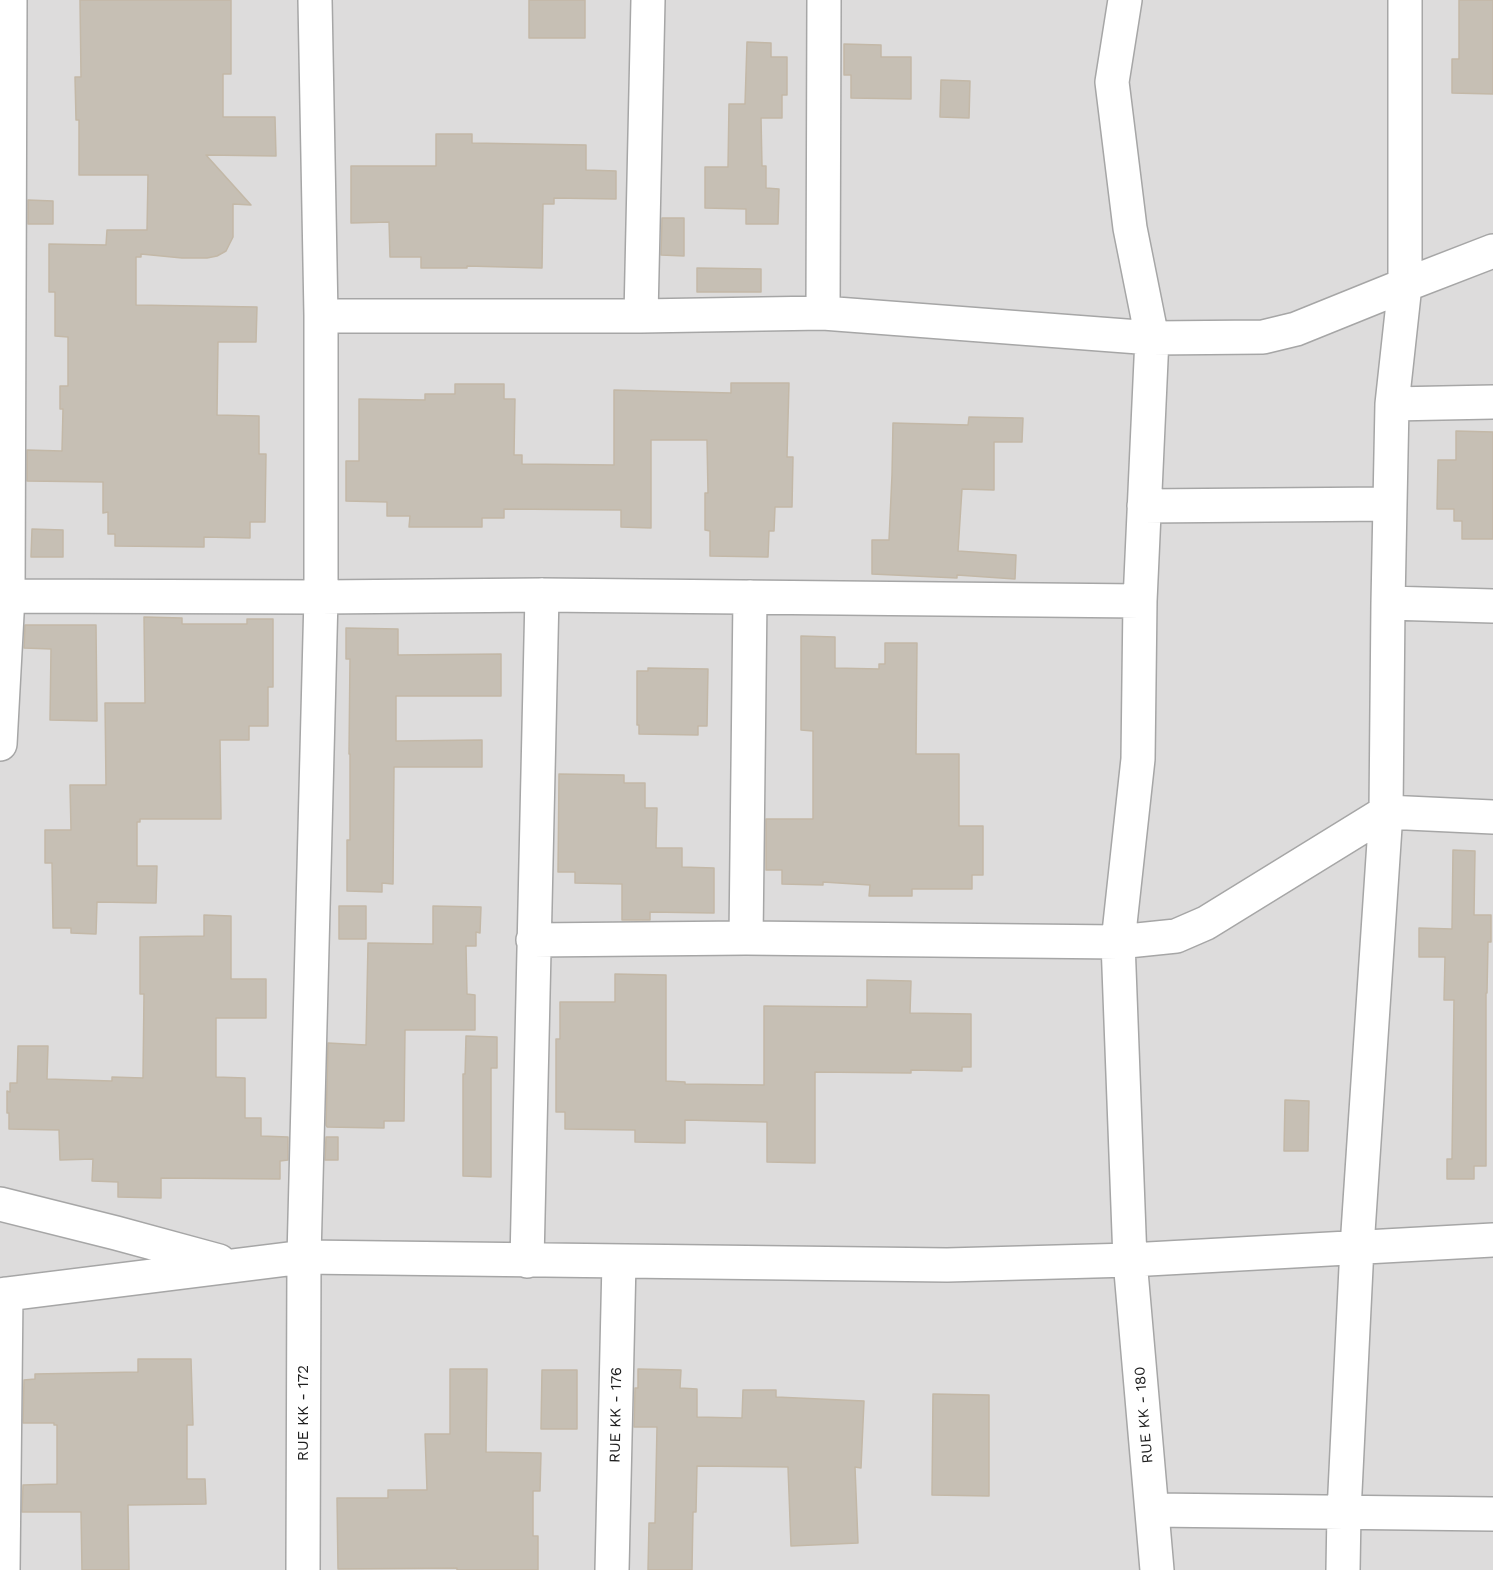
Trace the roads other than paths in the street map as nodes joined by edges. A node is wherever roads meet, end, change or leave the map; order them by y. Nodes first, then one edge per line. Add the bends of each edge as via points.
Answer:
1 (10, 0) edge
2 (315, 0) edge
3 (648, 0) edge
4 (824, 0) edge
5 (1125, 0) edge
6 (1405, 0) edge
7 (1493, 251) edge
8 (1405, 285) junction
9 (822, 313) junction
10 (321, 316) junction
11 (641, 316) junction
12 (1152, 338) junction
13 (1493, 402) edge
14 (1392, 404) junction
15 (4, 425) edge
16 (1390, 504) junction
17 (1144, 507) junction
18 (542, 595) junction
19 (4, 597) edge
20 (321, 597) junction
21 (750, 597) junction
22 (1140, 601) junction
23 (1388, 603) junction
24 (1493, 606) edge
25 (0, 744) edge
26 (1386, 812) junction
27 (1493, 816) edge
28 (746, 938) junction
29 (533, 940) junction
30 (1118, 942) junction
31 (0, 1204) edge
32 (1493, 1240) edge
33 (1357, 1247) junction
34 (304, 1257) junction
35 (1130, 1260) junction
36 (527, 1261) junction
37 (619, 1261) junction
38 (235, 1266) junction
39 (3, 1294) edge
40 (1153, 1510) junction
41 (1344, 1512) junction
42 (1493, 1514) edge
43 (3, 1570) edge
44 (303, 1570) edge
45 (612, 1570) edge
46 (1157, 1570) edge
47 (1343, 1570) edge

1 - 15 street
2 - 10 street, RUE KK - 172
3 - 11 street
4 - 9 street
5 - 12 street, RUE KK - 180 via 1112,82 1130,228
6 - 8 street
7 - 8 street
8 - 12 street via 1296,329 1263,337
8 - 14 street
9 - 11 street
9 - 12 street
10 - 11 street
10 - 20 street, RUE KK - 172
12 - 17 street, RUE KK - 180
13 - 14 street
14 - 16 street
15 - 19 street
16 - 17 street
16 - 23 street
17 - 22 street, RUE KK - 180
18 - 20 street
18 - 21 street
18 - 29 street
19 - 20 street
19 - 25 street
20 - 34 street, RUE KK - 172
21 - 22 street
21 - 28 street
22 - 30 street, RUE KK - 180 via 1138,759
23 - 24 street
23 - 26 street
26 - 27 street
26 - 30 street via 1206,923 1176,936
26 - 33 street
28 - 29 street
28 - 30 street
29 - 36 street
30 - 35 street, RUE KK - 180
31 - 38 street
32 - 33 street
33 - 35 street
33 - 41 street
34 - 36 street
34 - 38 street
34 - 44 street, RUE KK - 172
35 - 37 street via 947,1265
35 - 40 street, RUE KK - 180
36 - 37 street
37 - 45 street, RUE KK - 176
38 - 39 street
39 - 43 street
40 - 41 street
40 - 46 street, RUE KK - 180
41 - 42 street
41 - 47 street

